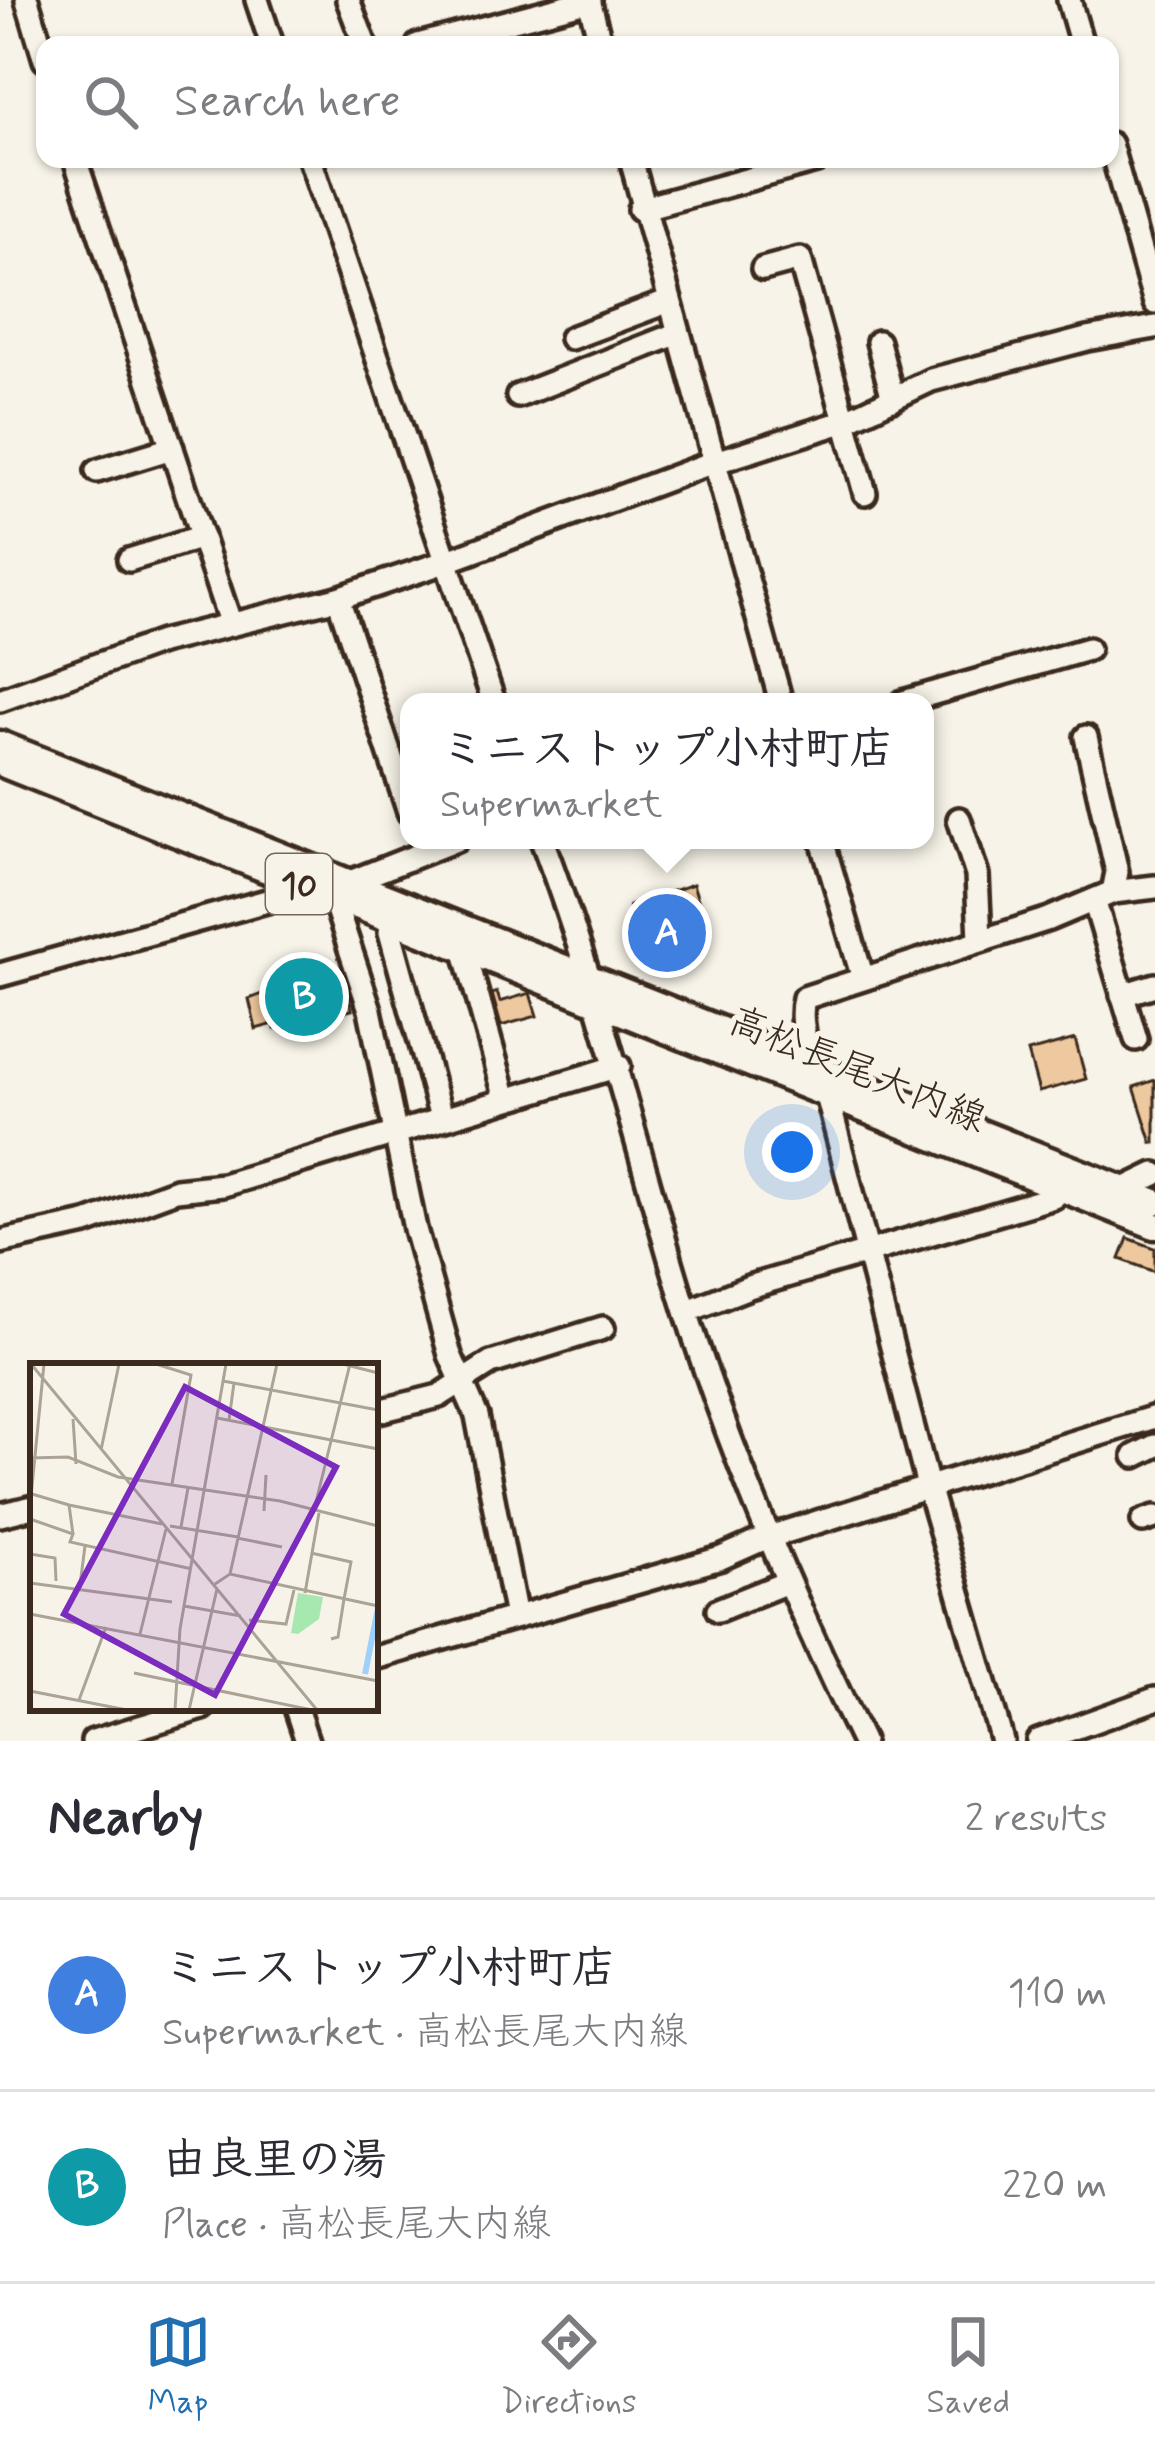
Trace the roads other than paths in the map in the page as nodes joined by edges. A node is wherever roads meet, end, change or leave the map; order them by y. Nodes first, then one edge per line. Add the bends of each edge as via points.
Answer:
1 (27, 0) edge
2 (257, 0) edge
3 (348, 0) edge
4 (589, 0) edge
5 (1069, 0) edge
6 (38, 36) edge
7 (269, 36) edge
8 (361, 36) edge
9 (452, 36) edge
10 (599, 36) edge
11 (1079, 36) edge
12 (78, 168) edge
13 (313, 168) edge
14 (633, 168) edge
15 (790, 168) edge
16 (1117, 168) edge
17 (640, 208) junction
18 (763, 269) dead end
19 (667, 302) junction
20 (1155, 303) edge
21 (1155, 328) edge
22 (676, 334) junction
23 (571, 338) dead end
24 (878, 342) dead end
25 (518, 396) dead end
26 (893, 399) junction
27 (843, 422) junction
28 (172, 448) junction
29 (713, 464) junction
30 (97, 470) dead end
31 (865, 494) dead end
32 (202, 537) junction
33 (129, 560) dead end
34 (445, 562) junction
35 (338, 598) junction
36 (230, 622) junction
37 (1088, 649) dead end
38 (491, 693) edge
39 (778, 693) edge
40 (934, 693) edge
41 (0, 700) edge
42 (1086, 737) dead end
43 (0, 744) edge
44 (0, 763) edge
45 (400, 785) edge
46 (958, 819) dead end
47 (411, 849) edge
48 (545, 849) edge
49 (825, 849) edge
50 (1155, 887) edge
51 (331, 889) junction
52 (1103, 896) junction
53 (390, 932) dead end
54 (980, 939) junction
55 (464, 948) junction
56 (0, 975) edge
57 (862, 975) junction
58 (590, 977) junction
59 (1155, 985) edge
60 (1122, 995) junction
61 (599, 1004) junction
62 (1136, 1040) dead end
63 (619, 1066) junction
64 (804, 1074) junction
65 (827, 1095) junction
66 (506, 1099) junction
67 (441, 1117) junction
68 (397, 1130) junction
69 (1155, 1174) edge
70 (1060, 1188) junction
71 (1124, 1189) junction
72 (1155, 1202) edge
73 (1155, 1226) edge
74 (0, 1242) edge
75 (869, 1253) junction
76 (688, 1311) junction
77 (603, 1328) dead end
78 (461, 1382) junction
79 (378, 1411) edge
80 (1155, 1417) edge
81 (929, 1490) junction
82 (30, 1508) edge
83 (0, 1515) edge
84 (766, 1538) junction
85 (785, 1583) junction
86 (718, 1610) dead end
87 (516, 1617) junction
88 (378, 1657) edge
89 (1155, 1699) edge
90 (193, 1711) edge
91 (297, 1711) edge
92 (93, 1741) edge
93 (307, 1741) edge
94 (862, 1741) edge
95 (1002, 1741) edge
96 (1038, 1741) edge

1 - 6 street
2 - 7 street
3 - 8 street
4 - 9 street
4 - 10 street
5 - 11 street
12 - 28 street
13 - 34 street
14 - 17 street
15 - 17 street
16 - 20 street
17 - 19 street
18 - 27 street via 800,259
19 - 22 street
19 - 23 street
21 - 26 street via 931,380
22 - 25 street
22 - 29 street
24 - 26 street
26 - 27 street
27 - 29 street
27 - 31 street
28 - 30 street
28 - 32 street
29 - 34 street
29 - 39 street
32 - 33 street
32 - 36 street
34 - 35 street
34 - 38 street
35 - 36 street
35 - 45 street
36 - 41 street
37 - 40 street
42 - 52 street via 1117,872
43 - 51 main road, 高松長尾大内線 / 10
44 - 51 main road, 高松長尾大内線 / 10
46 - 54 street via 977,875
47 - 51 street
48 - 58 street
49 - 57 street
50 - 52 street
51 - 55 main road, 高松長尾大内線 / 10
51 - 56 street
51 - 58 main road, 高松長尾大内線 / 10
51 - 68 street
52 - 54 street
52 - 60 street
53 - 67 street
54 - 57 street
55 - 61 main road, 高松長尾大内線 / 10
55 - 66 street
57 - 64 street via 804,998 800,1016 811,1051
58 - 61 street
58 - 64 main road, 高松長尾大内線 / 10
59 - 60 street
60 - 62 street
61 - 63 street
61 - 64 main road, 高松長尾大内線 / 10
63 - 66 street
63 - 76 street
64 - 65 main road, 高松長尾大内線 / 10
64 - 71 main road, 高松長尾大内線 / 10
65 - 70 main road, 高松長尾大内線 / 10
65 - 75 street
66 - 67 street
67 - 68 street
68 - 74 street
68 - 78 street via 415,1229
69 - 71 street
70 - 73 main road, 高松長尾大内線 / 10
70 - 75 street via 1054,1197
71 - 72 main road, 高松長尾大内線 / 10
75 - 76 street
75 - 81 street
76 - 84 street
77 - 78 street via 491,1363
78 - 79 street
78 - 87 street via 477,1416
80 - 81 street
81 - 84 street
81 - 95 street
82 - 83 street
84 - 85 street
84 - 87 street
85 - 86 street
85 - 94 street
87 - 88 street
89 - 96 street
90 - 92 street
91 - 93 street

